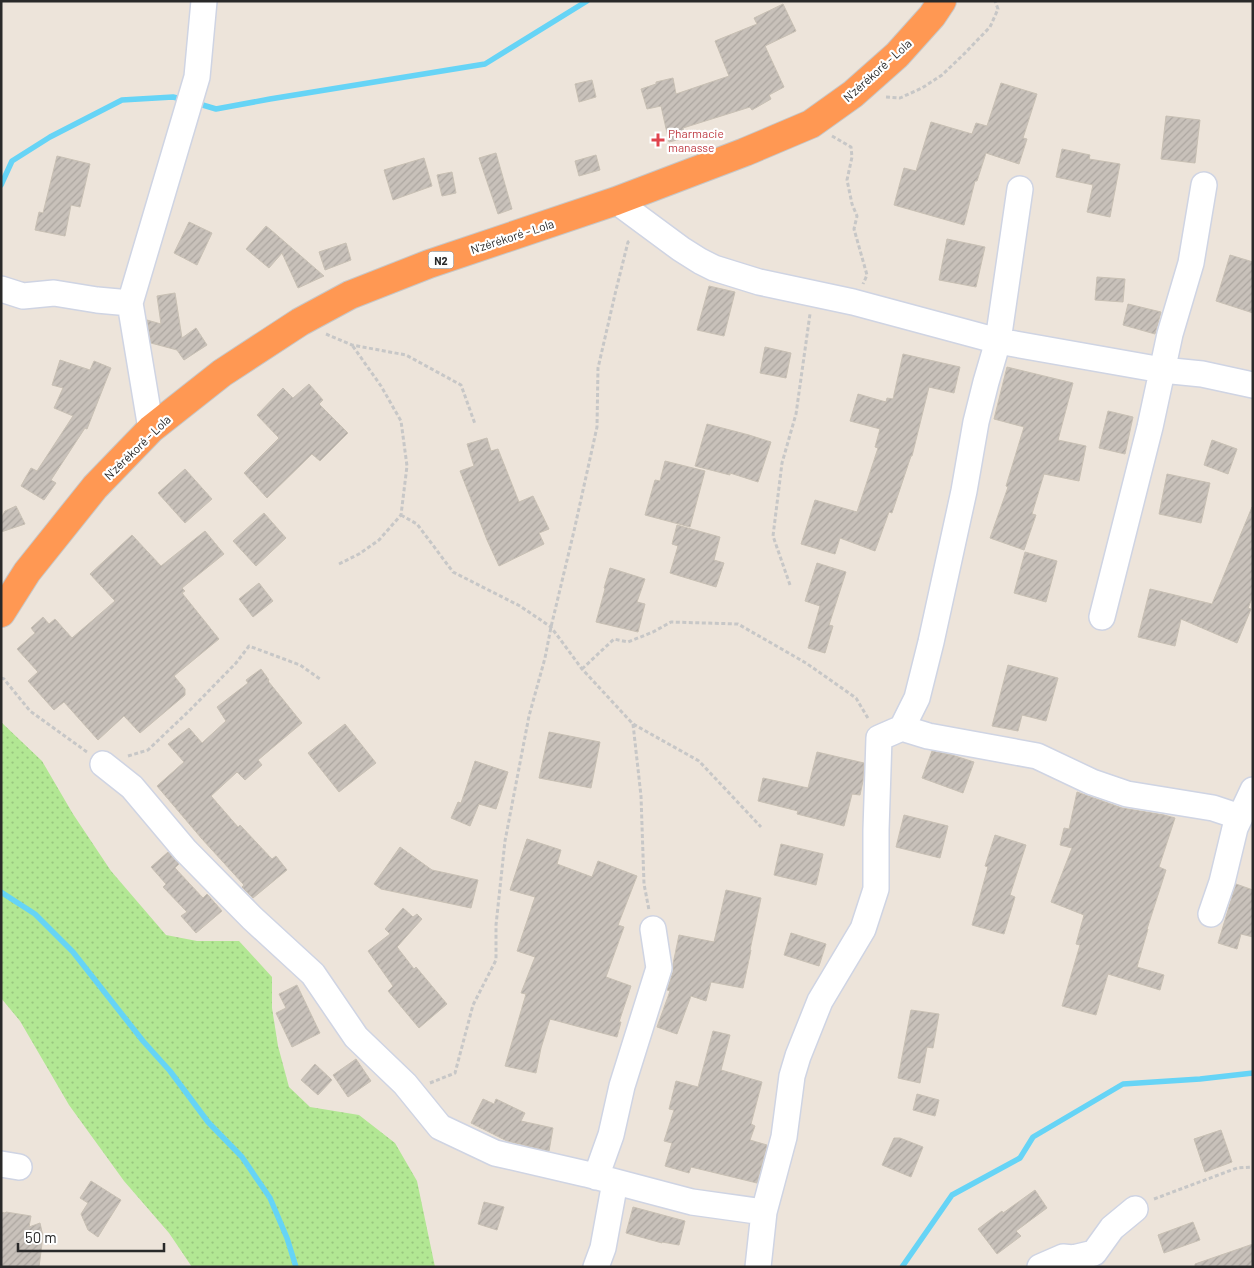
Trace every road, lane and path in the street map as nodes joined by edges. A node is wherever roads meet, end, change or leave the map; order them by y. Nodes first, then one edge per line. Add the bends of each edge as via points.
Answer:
1 (204, 1) edge
2 (942, 1) edge
3 (995, 1) edge
4 (853, 94) junction
5 (811, 124) junction
6 (1204, 185) dead end
7 (1020, 189) dead end
8 (616, 201) junction
9 (651, 227) junction
10 (1, 289) edge
11 (813, 293) junction
12 (853, 302) junction
13 (130, 303) junction
14 (300, 322) junction
15 (998, 341) junction
16 (352, 346) junction
17 (1162, 370) junction
18 (1253, 386) edge
19 (475, 424) dead end
20 (152, 429) junction
21 (401, 516) junction
22 (339, 564) dead end
23 (790, 585) dead end
24 (1, 613) edge
25 (1102, 616) dead end
26 (551, 627) junction
27 (582, 669) junction
28 (1, 678) edge
29 (320, 679) dead end
30 (633, 724) junction
31 (902, 728) junction
32 (879, 738) junction
33 (103, 764) junction
34 (1253, 790) edge
35 (1240, 817) junction
36 (761, 827) dead end
37 (1211, 914) dead end
38 (653, 929) joint
39 (411, 1091) junction
40 (1253, 1167) edge
41 (606, 1179) junction
42 (1135, 1209) joint
43 (764, 1212) junction
44 (1064, 1262) edge
45 (596, 1267) edge
46 (758, 1267) edge
47 (1040, 1267) edge

1 - 13 street via 197,77
2 - 4 highway, N'zérékoré - Lola / N2 via 897,55
3 - 4 path via 998,9 990,27 942,75 900,98
4 - 5 highway, N'zérékoré - Lola / N2
5 - 8 highway, N'zérékoré - Lola / N2
5 - 12 path via 851,147 847,180 856,216 854,229 867,275
6 - 17 street via 1191,263
7 - 15 street
8 - 9 street
8 - 14 highway, N'zérékoré - Lola / N2 via 429,264 350,295
9 - 11 street via 714,268 759,282
9 - 26 path via 628,242 616,290 598,368 597,427
10 - 13 street via 23,296 54,293
11 - 12 street
11 - 23 path via 796,414 782,463 773,536
12 - 15 street
13 - 20 street
14 - 16 path
14 - 20 highway, N'zérékoré - Lola / N2 via 222,374
15 - 17 street
15 - 31 street via 976,422 928,651 916,698
16 - 19 path via 406,355 461,385
16 - 21 path via 401,421 407,466
17 - 18 street via 1202,374
17 - 25 street
20 - 24 highway, N'zérékoré - Lola / N2 via 89,495 27,572
21 - 22 path via 379,540
21 - 26 path via 417,524 453,572 520,606
26 - 27 path
26 - 39 path via 529,716 505,841 496,925 496,960 472,1005 455,1073
27 - 30 path
27 - 32 path via 614,639 628,642 671,622 738,624 806,663 856,698
28 - 33 path via 30,712
29 - 33 path via 300,664 249,646 236,663 148,750
30 - 36 path via 699,761
30 - 38 path via 641,796 644,884
31 - 32 street
31 - 35 street via 928,736 1038,756 1092,782 1127,794 1213,808
32 - 43 street via 876,889 863,929 820,1001 798,1056 792,1076 784,1137
33 - 39 street via 132,787 185,850 313,974 356,1037
34 - 35 street
35 - 37 street
38 - 41 street via 659,968 622,1086 611,1135
39 - 41 street via 440,1127 495,1153
40 - 42 path via 1237,1168
41 - 43 street via 692,1202
41 - 45 street via 603,1248
42 - 44 street via 1112,1228 1094,1253
43 - 46 street
44 - 47 street via 1063,1257

